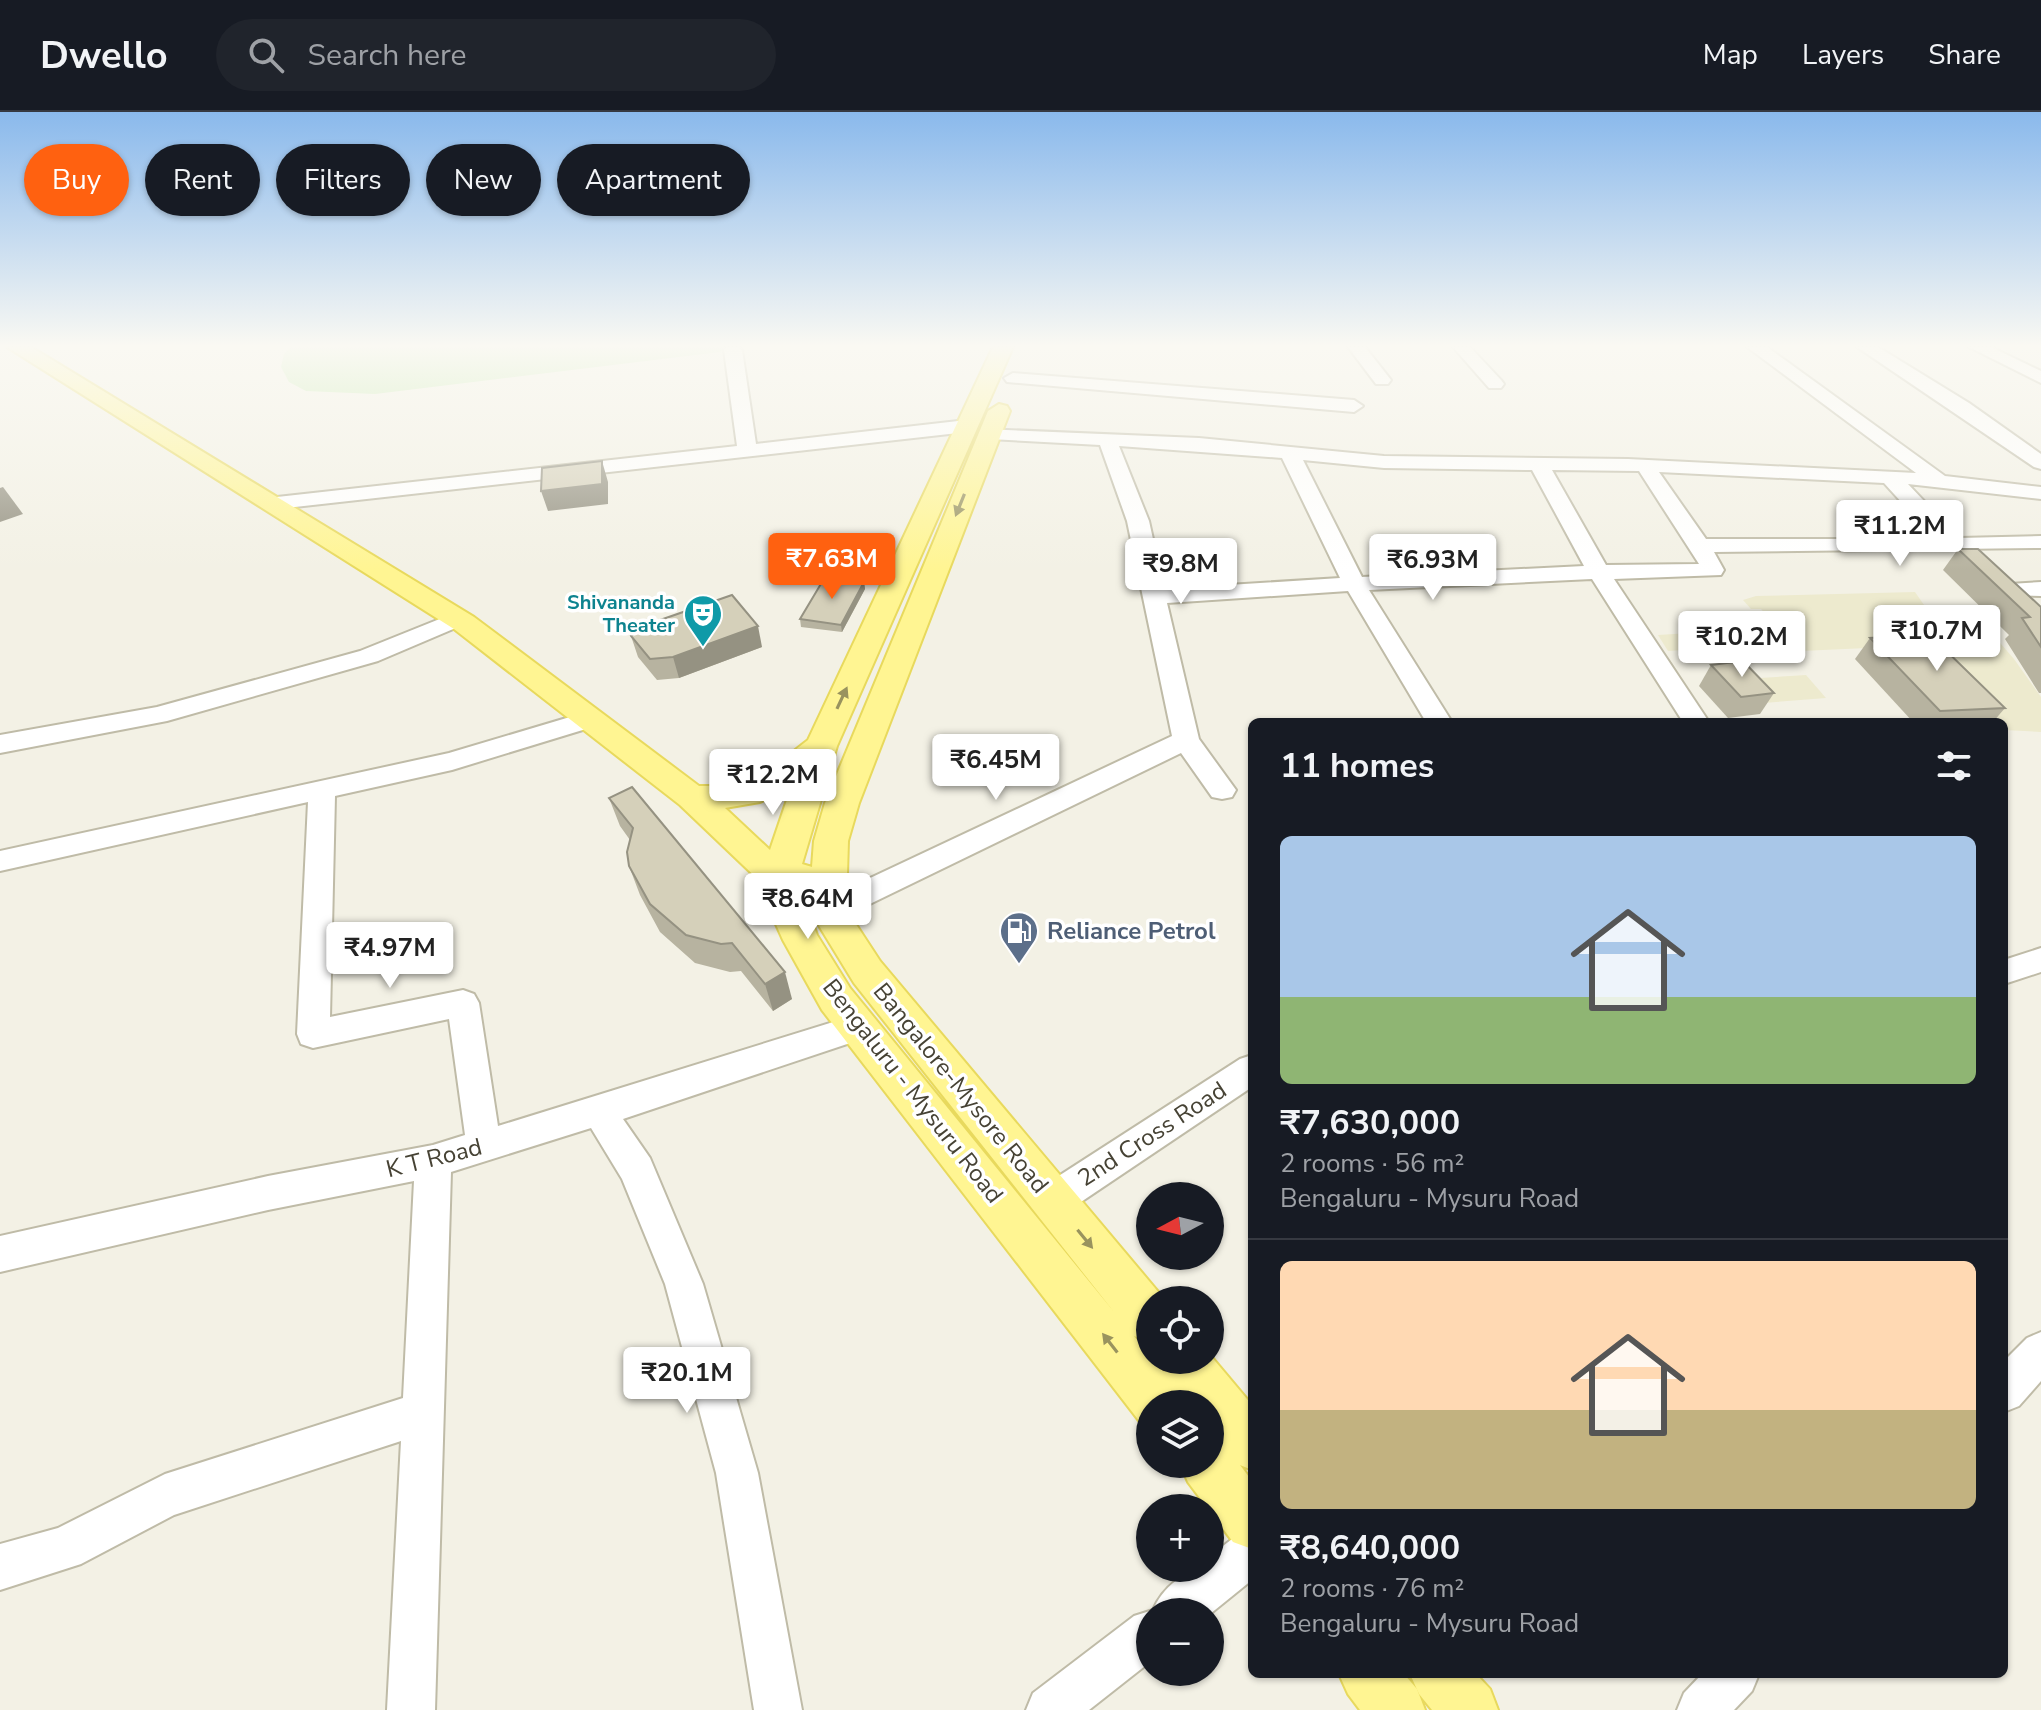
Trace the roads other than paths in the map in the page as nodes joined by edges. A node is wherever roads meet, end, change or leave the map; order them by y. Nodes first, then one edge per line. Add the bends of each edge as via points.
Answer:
1 (136, 422) edge
2 (743, 422) edge
3 (982, 422) edge
4 (1858, 422) edge
5 (1983, 422) edge
6 (978, 429) junction
7 (1107, 438) junction
8 (747, 450) junction
9 (1290, 453) junction
10 (2041, 463) edge
11 (1539, 465) junction
12 (1645, 466) junction
13 (1890, 477) junction
14 (1940, 481) junction
15 (2041, 493) edge
16 (268, 504) junction
17 (2041, 542) edge
18 (1953, 545) junction
19 (1700, 546) junction
20 (1598, 571) junction
21 (1352, 583) junction
22 (2041, 589) edge
23 (2001, 590) junction
24 (1153, 597) junction
25 (2027, 615) edge
26 (457, 619) junction
27 (1436, 718) edge
28 (1693, 718) edge
29 (590, 719) junction
30 (1186, 740) junction
31 (0, 744) edge
32 (821, 746) junction
33 (322, 789) junction
34 (1222, 790) dead end
35 (692, 797) junction
36 (0, 861) edge
37 (828, 869) junction
38 (785, 896) junction
39 (828, 911) junction
40 (2041, 960) edge
41 (2008, 971) edge
42 (859, 1027) junction
43 (1248, 1072) edge
44 (599, 1111) junction
45 (484, 1146) junction
46 (433, 1161) junction
47 (1053, 1200) junction
48 (0, 1254) edge
49 (1136, 1302) edge
50 (2041, 1352) edge
51 (1194, 1374) edge
52 (2008, 1387) edge
53 (1147, 1390) edge
54 (422, 1413) junction
55 (1248, 1440) edge
56 (1217, 1478) edge
57 (1248, 1518) edge
58 (1248, 1555) edge
59 (0, 1567) edge
60 (1193, 1598) edge
61 (1136, 1643) edge
62 (1371, 1678) edge
63 (1442, 1678) edge
64 (1731, 1678) edge
65 (411, 1710) edge
66 (778, 1710) edge
67 (1050, 1710) edge
68 (1396, 1710) edge
69 (1469, 1710) edge
70 (1701, 1710) edge

1 - 16 main road
2 - 8 street
3 - 6 main road
4 - 14 street
5 - 10 street
6 - 7 street
6 - 8 street
32 -> 6 main road
6 -> 37 main road via 835,829
7 - 9 street
7 - 24 street via 1138,521
8 - 16 street
9 - 11 street via 1384,462
9 - 21 street
11 - 12 street
11 - 20 street
12 - 13 street
12 - 19 street
13 - 14 street
13 - 18 street
14 - 15 street
16 - 26 main road
17 - 18 street
18 - 19 street
18 - 23 street
19 - 20 street via 1713,570
20 - 21 street
20 - 28 street
21 - 24 street
21 - 27 street
22 - 23 street
23 - 25 street
24 - 30 street
26 - 29 main road
26 - 31 street via 369,656 158,715
29 - 33 street via 452,761
29 - 35 main road
30 - 34 street
30 - 39 street
32 - 35 main road via 762,791 735,799
32 - 38 main road via 790,837
33 - 36 street
33 - 45 street via 313,1034 463,1003
35 - 38 main road
37 - 38 main road
37 - 39 main road
38 - 39 main road
38 - 42 main road, Bengaluru - Mysuru Road via 801,940
39 - 47 main road, Bangalore-Mysore Road via 867,972
40 - 41 street
42 - 44 street, K T Road
53 -> 42 main road, Bengaluru - Mysuru Road
43 - 47 street, 2nd Cross Road
44 - 45 street, K T Road
44 - 66 street via 637,1170 684,1284 737,1473
45 - 46 street, K T Road
46 - 48 street, K T Road
46 - 54 street
47 -> 49 main road, Bangalore-Mysore Road
50 - 52 street
51 - 55 main road
54 - 59 street via 165,1496 65,1548
54 - 65 street
56 - 57 main road
58 - 60 street
61 - 67 street
62 - 68 main road
63 - 69 main road
64 - 70 street

